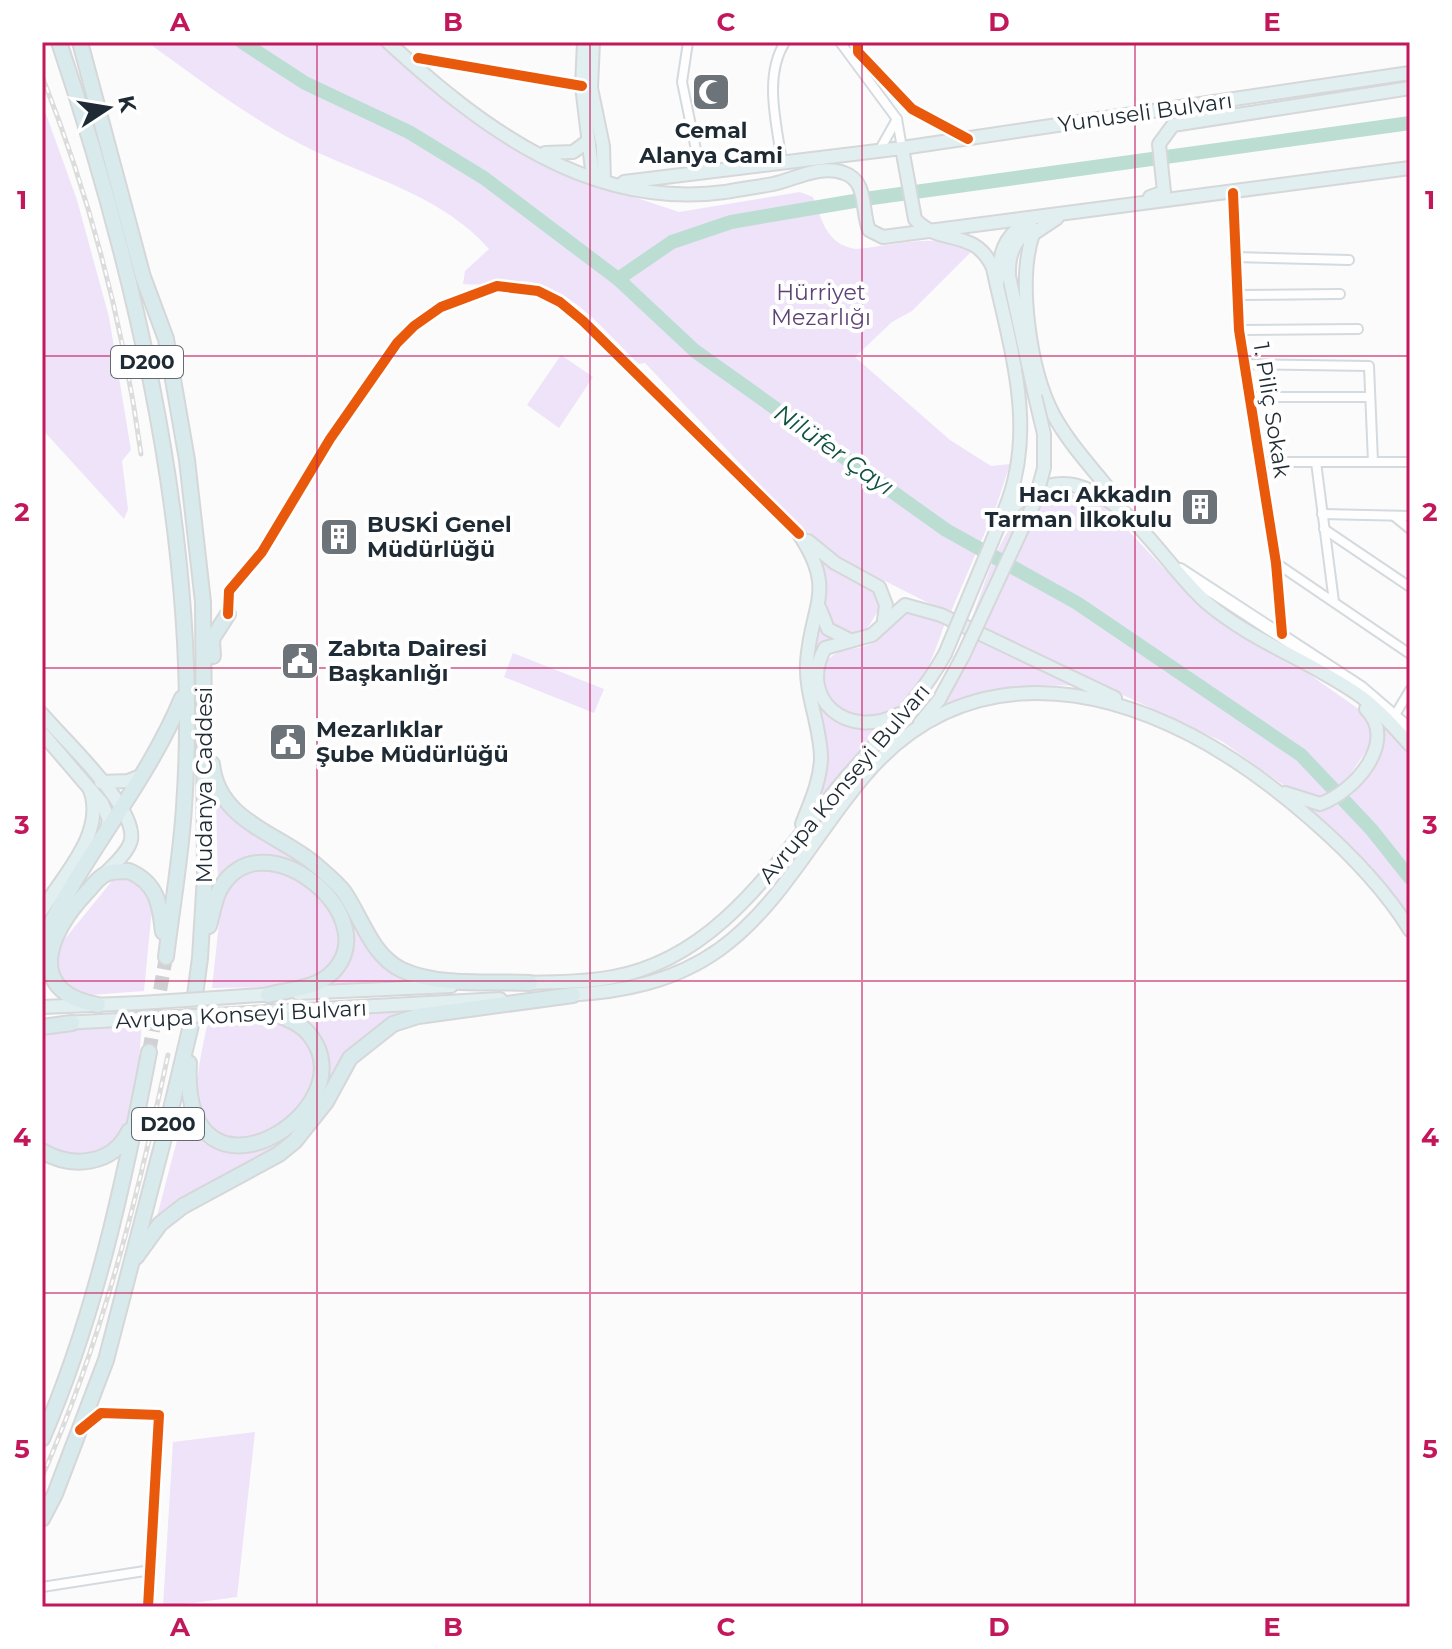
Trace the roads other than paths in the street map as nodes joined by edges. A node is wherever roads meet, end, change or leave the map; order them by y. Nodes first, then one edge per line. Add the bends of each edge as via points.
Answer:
1 (59, 42) edge
2 (82, 42) edge
3 (388, 42) edge
4 (400, 42) edge
5 (584, 42) edge
6 (593, 42) edge
7 (688, 42) edge
8 (785, 42) edge
9 (840, 42) edge
10 (858, 42) edge
11 (418, 58) junction
12 (1410, 73) edge
13 (582, 86) junction
14 (1410, 88) edge
15 (1123, 114) junction
16 (897, 119) junction
17 (1184, 122) junction
18 (968, 139) junction
19 (588, 141) junction
20 (902, 148) junction
21 (879, 151) junction
22 (545, 153) junction
23 (782, 163) junction
24 (1410, 168) edge
25 (701, 174) junction
26 (599, 177) junction
27 (1233, 193) junction
28 (1070, 213) junction
29 (1052, 215) junction
30 (1034, 218) junction
31 (935, 232) junction
32 (1234, 257) junction
33 (1349, 260) dead end
34 (997, 285) junction
35 (1340, 294) dead end
36 (1236, 295) junction
37 (1358, 329) dead end
38 (1239, 330) junction
39 (1244, 364) junction
40 (1249, 397) junction
41 (1370, 397) junction
42 (1261, 462) junction
43 (1316, 462) junction
44 (1373, 462) junction
45 (1410, 462) edge
46 (1322, 514) junction
47 (1393, 516) junction
48 (1410, 516) edge
49 (998, 527) junction
50 (1138, 528) junction
51 (1324, 529) junction
52 (1410, 529) edge
53 (799, 534) junction
54 (1164, 558) junction
55 (1276, 563) junction
56 (1410, 587) edge
57 (1334, 602) junction
58 (820, 606) junction
59 (228, 614) joint
60 (884, 620) junction
61 (1282, 634) junction
62 (857, 640) junction
63 (1410, 654) edge
64 (1329, 679) junction
65 (185, 690) junction
66 (1410, 690) edge
67 (910, 708) junction
68 (206, 712) junction
69 (42, 714) edge
70 (1395, 715) junction
71 (1161, 720) junction
72 (1410, 730) edge
73 (42, 733) edge
74 (908, 738) junction
75 (1410, 745) edge
76 (138, 777) junction
77 (95, 786) junction
78 (1274, 789) junction
79 (121, 806) junction
80 (107, 830) junction
81 (798, 836) junction
82 (104, 875) junction
83 (42, 910) edge
84 (1410, 930) edge
85 (42, 942) edge
86 (200, 958) junction
87 (530, 983) junction
88 (268, 995) junction
89 (573, 995) junction
90 (98, 1005) junction
91 (42, 1007) edge
92 (272, 1012) junction
93 (72, 1023) joint
94 (42, 1025) edge
95 (191, 1025) junction
96 (149, 1052) tunnel mouth
97 (143, 1085) junction
98 (42, 1151) edge
99 (131, 1263) junction
100 (80, 1430) junction
101 (42, 1439) edge
102 (42, 1519) edge
103 (151, 1570) junction
104 (42, 1587) edge
105 (148, 1607) edge

1 - 65 highway, Mudanya Caddesi / D200 via 157,404 180,570
2 - 68 highway, Mudanya Caddesi / D200 via 143,277 166,339 196,531
3 - 26 main road via 520,146 550,163
4 - 11 main road
5 - 13 main road
6 - 26 main road via 591,88 603,146
7 - 25 street via 682,82
8 - 23 street via 772,81
9 - 16 street
10 - 18 street via 858,52 912,109
11 - 13 street
11 - 22 main road
12 - 15 main road, Yunuseli Bulvarı
13 - 19 main road
14 - 17 main road, Yunuseli Bulvarı
15 - 17 main road, Yunuseli Bulvarı
15 - 18 main road, Yunuseli Bulvarı
16 - 20 street
16 - 21 street
17 - 30 main road via 1166,130 1159,144 1161,195 1068,206
18 - 20 main road, Yunuseli Bulvarı
19 - 22 main road via 573,152
19 - 26 main road
20 - 21 main road, Yunuseli Bulvarı
20 - 31 main road via 915,219
21 - 23 main road, Yunuseli Bulvarı
22 - 26 main road
23 - 25 main road, Yunuseli Bulvarı
24 - 27 main road
25 - 26 main road, Yunuseli Bulvarı via 628,184
26 - 31 main road via 641,193 690,196 834,170 854,178 861,189 869,230 883,237
27 - 28 main road
27 - 32 street, 1. Piliç Sokak
28 - 29 main road
28 - 50 main road via 1046,222 1033,234 1024,262 1041,383 1067,437
29 - 30 main road
29 - 74 main road, bridge via 1025,232 1008,259 1044,434 1044,468 1035,501 963,656 939,700
30 - 31 main road
30 - 34 main road via 1003,245
31 - 34 main road via 980,248
32 - 33 street
32 - 36 street, 1. Piliç Sokak
34 - 49 main road via 1022,416 1016,477
35 - 36 street
36 - 38 street, 1. Piliç Sokak
37 - 38 street
38 - 39 street, 1. Piliç Sokak
39 - 40 street, 1. Piliç Sokak
39 - 41 street via 1369,366
40 - 41 street
40 - 42 street, 1. Piliç Sokak
41 - 44 street
42 - 43 street
42 - 55 street, 1. Piliç Sokak
43 - 44 street
43 - 46 street
44 - 45 street
46 - 47 street
46 - 51 street
47 - 48 street
47 - 52 street
49 - 50 main road, Avrupa Konseyi Bulvarı via 1027,496 1062,484 1097,493
49 - 67 main road, Avrupa Konseyi Bulvarı, bridge via 945,654
50 - 54 main road, Avrupa Konseyi Bulvarı
51 - 56 street
51 - 57 street
53 - 58 main road via 821,580
53 - 59 street via 560,302 538,291 497,286 441,307 397,343 330,439 262,552 229,591
53 - 60 main road via 835,563 879,587 886,605
54 - 61 main road
54 - 64 main road, Avrupa Konseyi Bulvarı via 1210,605
55 - 57 street
55 - 61 street, 1. Piliç Sokak
57 - 63 street
58 - 62 main road via 833,634
58 - 81 main road via 807,663 821,758 818,783
59 - 68 highway via 212,639 213,683
60 - 62 main road via 872,635
60 - 71 main road via 905,605 914,605
61 - 70 main road
62 - 67 main road via 825,648 819,659 825,701 852,724 889,719
64 - 75 main road, Avrupa Konseyi Bulvarı via 1362,697
64 - 78 main road via 1372,715 1375,752 1334,799 1306,802
65 - 76 highway via 167,733
65 - 82 highway, Mudanya Caddesi / D200 via 184,806 166,957 152,886 129,871
66 - 70 street
67 - 81 main road, Avrupa Konseyi Bulvarı
68 - 86 highway, Mudanya Caddesi / D200
68 - 87 highway via 213,772 224,801 235,814 319,867 343,891 378,950 399,968 434,979
69 - 77 main road
70 - 72 main road
71 - 74 main road, Avrupa Konseyi Bulvarı via 1075,695 1022,692 944,713
71 - 78 main road, Avrupa Konseyi Bulvarı via 1225,753
73 - 77 main road
74 - 89 main road, Avrupa Konseyi Bulvarı via 867,773 755,920 722,948 650,984
76 - 77 main road
76 - 79 highway
77 - 79 main road
77 - 80 main road via 107,810
77 - 83 main road via 89,835
78 - 84 main road, Avrupa Konseyi Bulvarı via 1357,866
79 - 80 highway
79 - 82 main road via 131,839
80 - 85 highway
81 - 87 main road, Avrupa Konseyi Bulvarı via 754,893 686,948 615,977
82 - 90 highway via 64,921 50,958 51,976 62,993
86 - 88 highway via 220,888 236,873 259,864 299,872 335,905 345,944 327,977
86 - 95 highway, Mudanya Caddesi / D200
87 - 88 main road, Avrupa Konseyi Bulvarı
88 - 90 main road, Avrupa Konseyi Bulvarı, bridge
89 - 92 main road, Avrupa Konseyi Bulvarı
89 - 99 highway via 393,1024 350,1058 326,1102 295,1141 183,1206 160,1224
90 - 91 main road, Avrupa Konseyi Bulvarı
92 - 93 main road, Avrupa Konseyi Bulvarı, bridge
92 - 95 highway via 310,1035 322,1073 303,1113 257,1145 214,1139 194,1116 189,1102
93 - 94 highway
95 - 99 highway, Mudanya Caddesi / D200
96 - 97 highway, D200
97 - 98 highway via 124,1143 112,1153 74,1162
97 - 101 highway, D200 via 124,1183 66,1383
99 - 100 highway, Mudanya Caddesi / D200 via 106,1360
100 - 102 highway, Mudanya Caddesi / D200
100 - 103 street via 101,1413 159,1415
103 - 104 street
103 - 105 street

